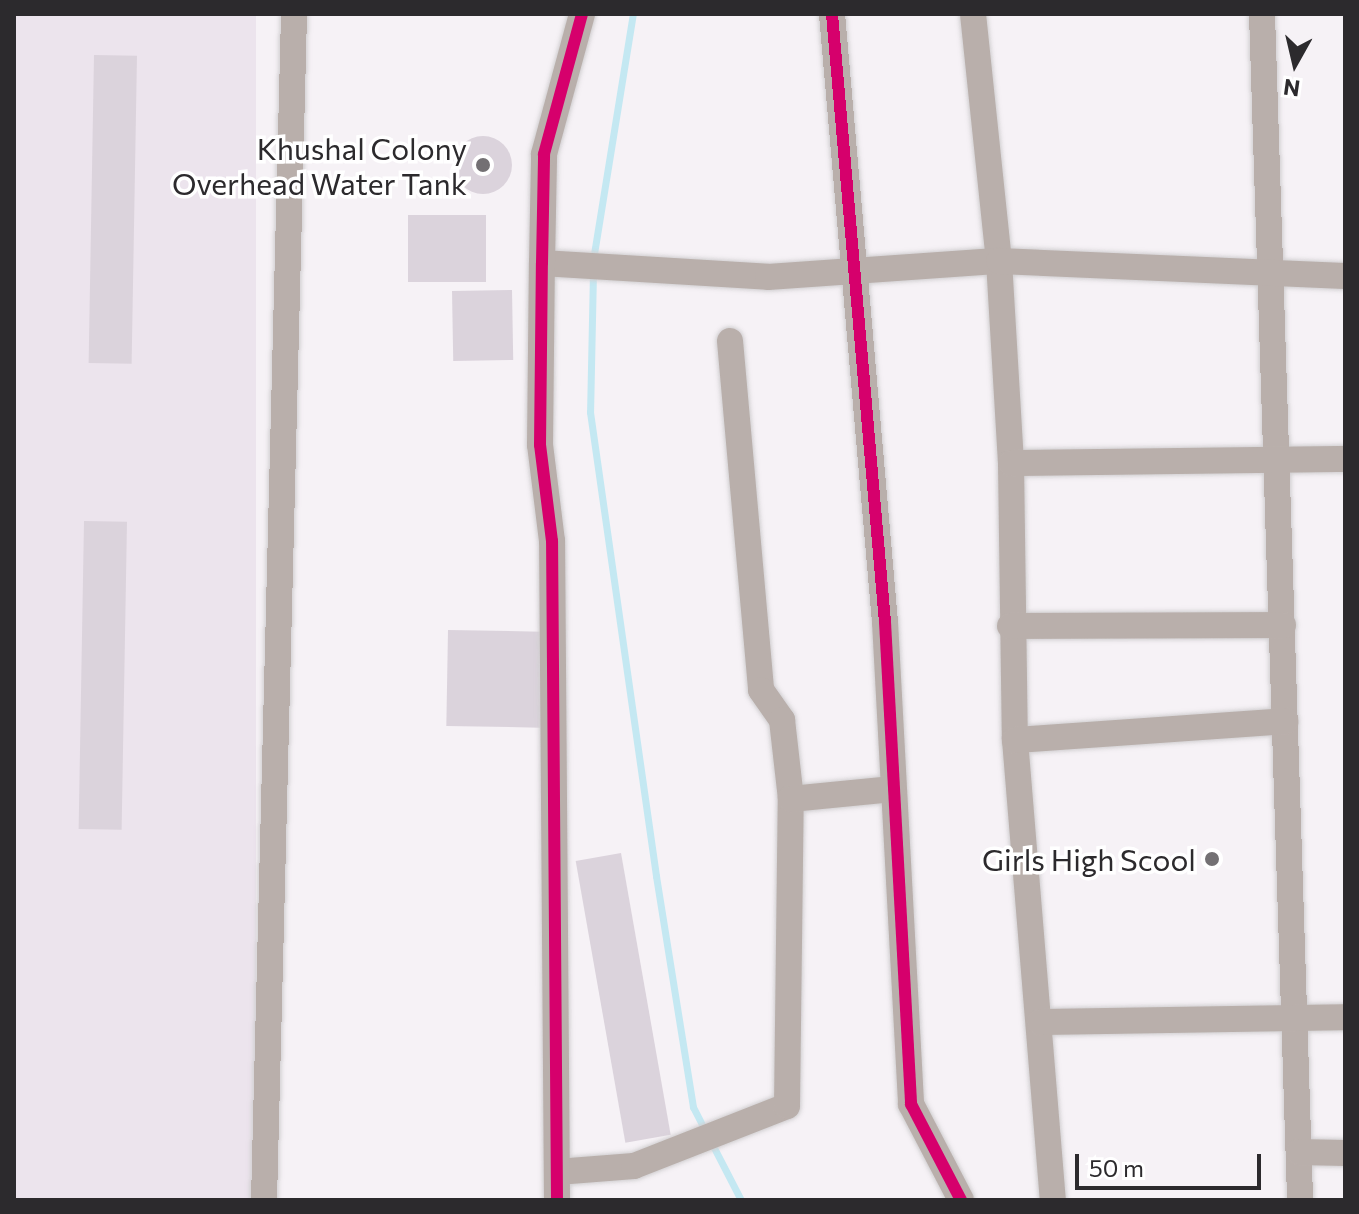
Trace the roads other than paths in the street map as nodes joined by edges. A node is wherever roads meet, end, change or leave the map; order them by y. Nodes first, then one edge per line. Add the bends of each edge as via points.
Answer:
1 (294, 14) edge
2 (582, 14) edge
3 (832, 14) edge
4 (973, 14) edge
5 (1262, 14) edge
6 (999, 261) junction
7 (551, 264) junction
8 (851, 271) junction
9 (1266, 275) junction
10 (1345, 276) edge
11 (730, 341) dead end
12 (1345, 459) edge
13 (1011, 463) junction
14 (1274, 463) junction
15 (1283, 625) junction
16 (1010, 626) junction
17 (1285, 721) junction
18 (1015, 740) junction
19 (893, 789) junction
20 (791, 799) junction
21 (1295, 1016) junction
22 (1345, 1017) edge
23 (1040, 1022) junction
24 (1299, 1152) junction
25 (1345, 1153) edge
26 (557, 1172) junction
27 (264, 1200) edge
28 (557, 1200) edge
29 (961, 1200) edge
30 (1053, 1200) edge
31 (1300, 1200) edge

1 - 27 street
2 - 7 street via 544,154
3 - 8 street
4 - 6 street
5 - 9 street
6 - 8 street
6 - 9 street
6 - 13 street
7 - 8 street via 768,277
7 - 26 street via 540,445 552,541
8 - 19 street via 885,622
9 - 10 street
9 - 14 street
11 - 20 street via 761,690 782,720
12 - 14 street
13 - 14 street
13 - 16 street
14 - 15 street
15 - 16 street
15 - 17 street
16 - 18 street
17 - 18 street
17 - 21 street
18 - 23 street
19 - 20 street
19 - 29 street via 911,1104
20 - 26 street via 787,1106 634,1166
21 - 22 street
21 - 23 street
21 - 24 street
23 - 30 street
24 - 25 street
24 - 31 street
26 - 28 street

